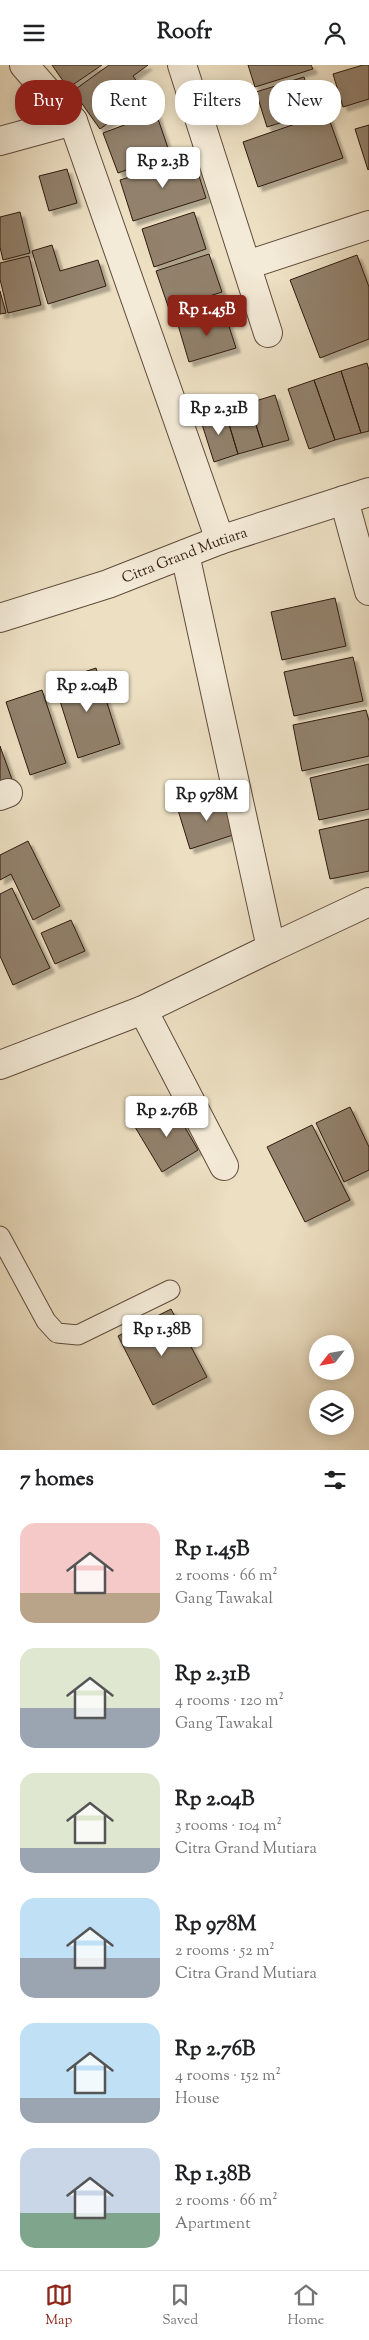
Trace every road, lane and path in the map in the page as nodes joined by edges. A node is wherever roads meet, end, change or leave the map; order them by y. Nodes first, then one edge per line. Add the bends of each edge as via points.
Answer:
1 (24, 65) edge
2 (180, 68) edge
3 (37, 80) edge
4 (58, 125) edge
5 (74, 125) edge
6 (0, 141) edge
7 (369, 225) edge
8 (247, 265) junction
9 (268, 333) dead end
10 (356, 496) edge
11 (220, 540) junction
12 (185, 553) junction
13 (369, 591) edge
14 (0, 618) edge
15 (369, 902) edge
16 (271, 948) junction
17 (143, 1010) junction
18 (0, 1065) edge
19 (224, 1166) dead end
20 (0, 1236) edge
21 (170, 1290) dead end

1 - 3 street
2 - 8 street
4 - 6 street
5 - 11 street
7 - 8 street
8 - 9 street
10 - 11 street, Citra Grand Mutiara
10 - 13 street
11 - 12 street, Citra Grand Mutiara
12 - 14 street, Citra Grand Mutiara via 108,584
12 - 16 street
15 - 16 street
16 - 17 street
17 - 18 street
17 - 19 street
20 - 21 lane via 46,1321 57,1333 78,1335

